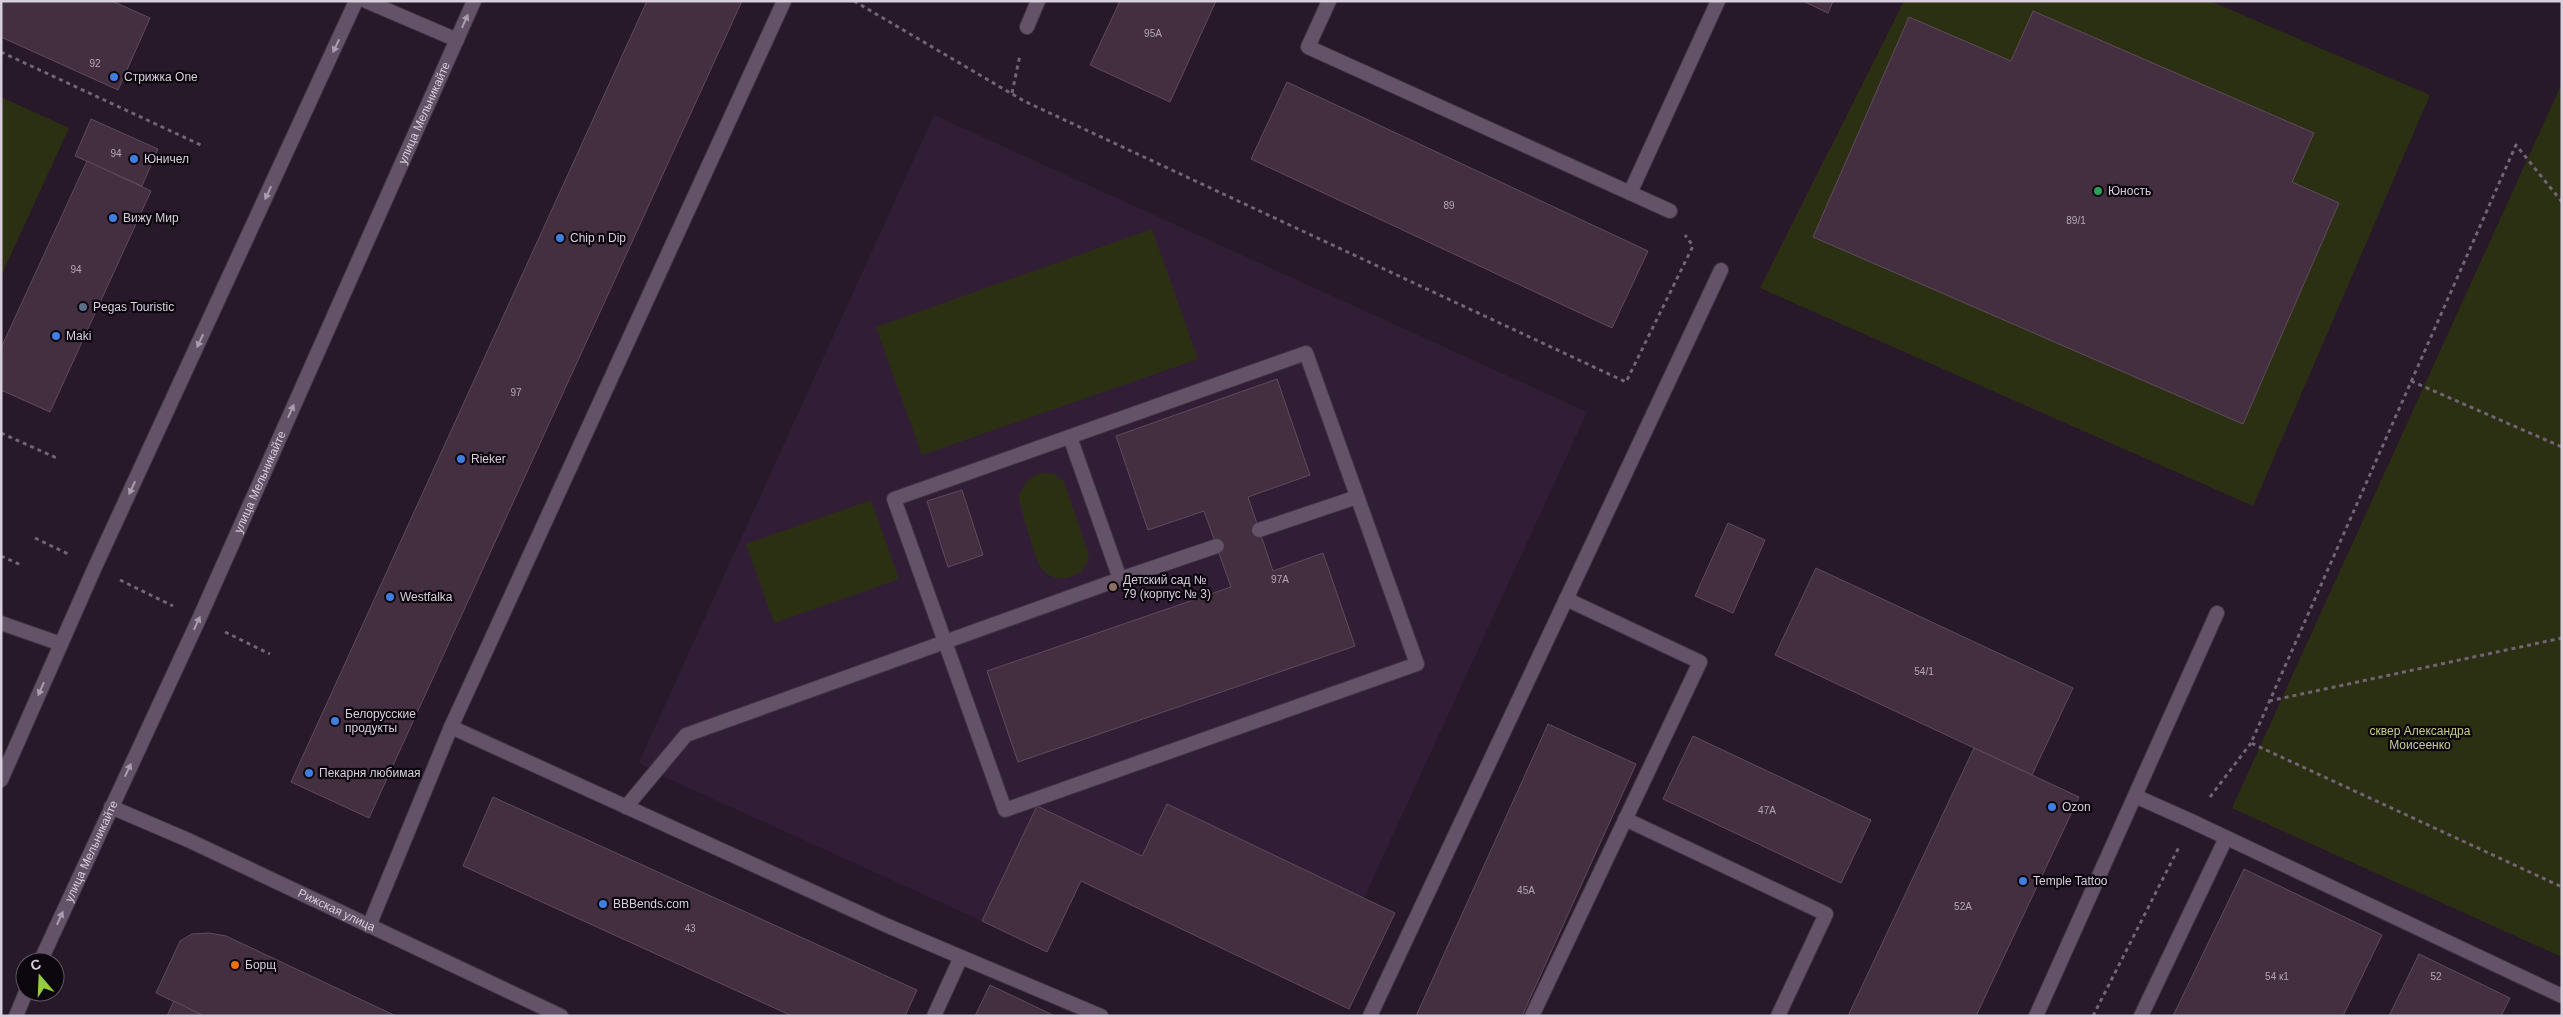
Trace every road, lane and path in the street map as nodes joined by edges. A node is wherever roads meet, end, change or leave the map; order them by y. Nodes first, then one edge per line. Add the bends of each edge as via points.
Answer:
1 (356, 1) edge
2 (366, 1) edge
3 (474, 1) edge
4 (784, 1) edge
5 (854, 1) edge
6 (1038, 1) edge
7 (1329, 1) edge
8 (1718, 1) edge
9 (1026, 27) joint
10 (456, 40) junction
11 (1, 52) edge
12 (1012, 93) junction
13 (202, 146) dead end
14 (1630, 193) junction
15 (2562, 202) edge
16 (1670, 212) joint
17 (1721, 270) dead end
18 (2411, 382) junction
19 (1, 433) edge
20 (1070, 437) junction
21 (2562, 447) edge
22 (59, 459) dead end
23 (1357, 497) junction
24 (1259, 530) dead end
25 (35, 538) dead end
26 (1217, 546) dead end
27 (1, 556) edge
28 (21, 565) dead end
29 (95, 568) junction
30 (1120, 579) junction
31 (1566, 599) junction
32 (2217, 613) dead end
33 (198, 619) junction
34 (1, 623) edge
35 (2562, 638) edge
36 (945, 642) junction
37 (61, 644) junction
38 (270, 654) dead end
39 (2269, 700) junction
40 (452, 727) junction
41 (2251, 743) junction
42 (1, 780) edge
43 (2135, 796) junction
44 (111, 807) junction
45 (626, 807) junction
46 (1625, 819) junction
47 (2192, 821) junction
48 (2226, 838) junction
49 (2562, 886) edge
50 (369, 926) junction
51 (45, 952) edge
52 (961, 957) junction
53 (2562, 996) edge
54 (22, 1002) edge
55 (16, 1016) edge
56 (561, 1016) edge
57 (934, 1016) edge
58 (1102, 1016) edge
59 (1370, 1016) edge
60 (1532, 1016) edge
61 (1778, 1016) edge
62 (2036, 1016) edge
63 (2093, 1016) edge
64 (2141, 1016) edge

1 -> 29 main road
2 - 10 main road
10 -> 3 main road, улица Мельникайте
4 - 40 main road
5 - 12 path
6 - 9 main road
7 - 14 main road via 1308,47
8 - 14 main road
9 - 12 path
33 -> 10 main road, улица Мельникайте
11 - 13 path
12 - 16 path via 1626,382 1693,246
14 - 16 main road
15 - 18 path via 2516,145
17 - 31 main road
18 - 21 path
18 - 39 path
19 - 22 path
20 - 23 main road via 1306,353
20 - 30 main road
20 - 36 main road via 894,499
23 - 24 main road
23 - 36 main road via 1417,664 1015,807 1005,810
25 - 29 path
26 - 30 main road
27 - 28 path
29 - 33 path
29 - 37 main road
30 - 36 main road
31 - 46 main road via 1700,662
31 - 59 main road
32 - 43 main road
33 - 38 path
44 -> 33 main road, улица Мельникайте
34 - 37 main road
35 - 39 path
36 - 45 main road via 686,735
37 -> 42 main road
39 - 41 path
40 - 45 main road
40 - 50 main road
41 - 47 path
41 - 49 path
43 - 47 main road
43 - 62 main road
44 - 50 main road, Рижская улица
51 -> 44 main road, улица Мельникайте
45 - 52 main road
46 - 60 main road
46 - 61 main road via 1826,914
47 - 48 main road
47 - 63 path
48 - 53 main road
48 - 64 main road
50 - 56 main road, Рижская улица
52 - 57 main road
52 - 58 main road
54 - 55 main road

